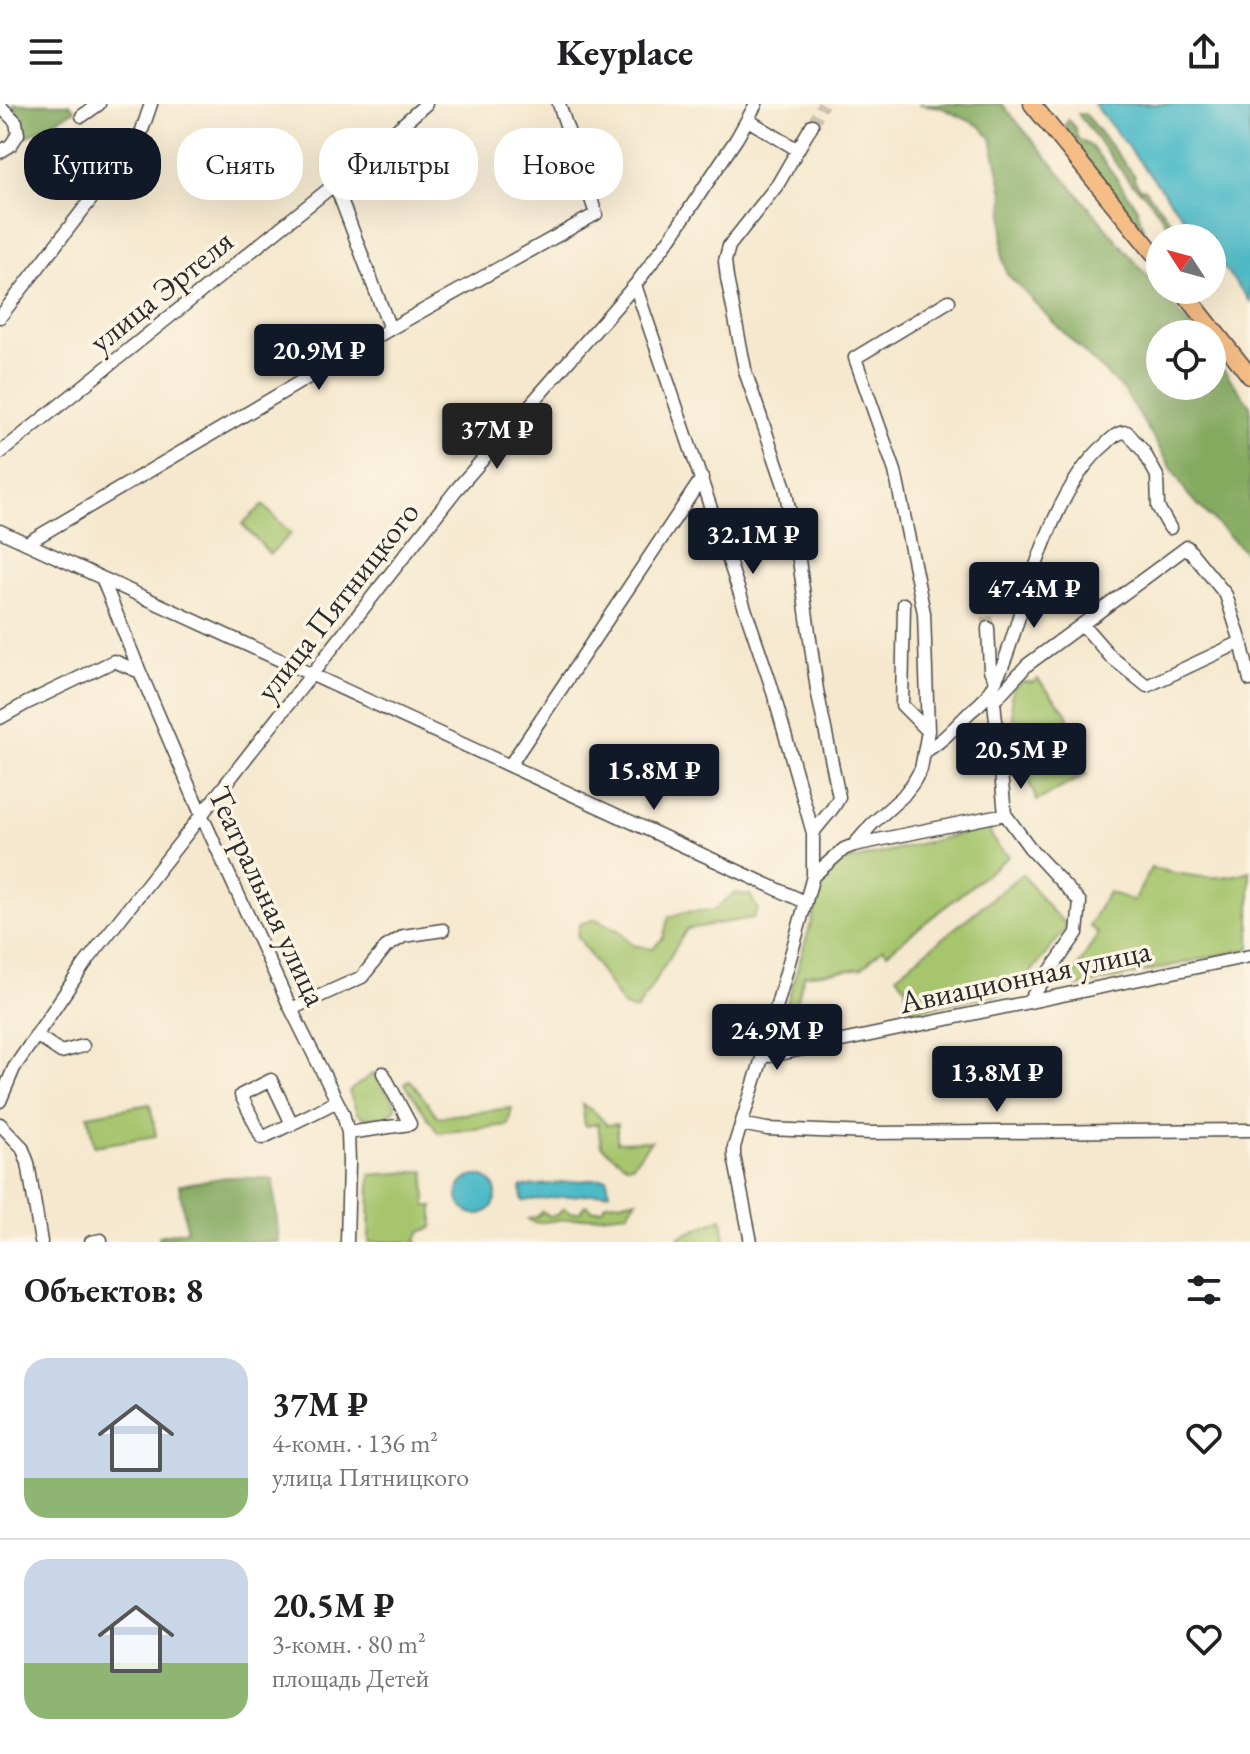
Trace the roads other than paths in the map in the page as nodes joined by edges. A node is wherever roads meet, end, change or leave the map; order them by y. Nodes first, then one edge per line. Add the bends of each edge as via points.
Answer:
1 (99, 104) edge
2 (151, 104) edge
3 (426, 104) edge
4 (559, 104) edge
5 (756, 104) edge
6 (1032, 104) edge
7 (0, 106) edge
8 (82, 116) dead end
9 (748, 120) junction
10 (812, 125) tunnel mouth
11 (399, 128) edge
12 (798, 150) junction
13 (0, 152) edge
14 (319, 197) edge
15 (341, 200) edge
16 (1146, 244) edge
17 (635, 285) junction
18 (949, 301) dead end
19 (1193, 304) edge
20 (0, 317) edge
21 (390, 329) junction
22 (1250, 376) edge
23 (0, 453) edge
24 (702, 478) junction
25 (1170, 528) dead end
26 (0, 531) edge
27 (14, 537) junction
28 (27, 543) junction
29 (0, 546) edge
30 (102, 578) junction
31 (904, 604) dead end
32 (1083, 625) junction
33 (988, 628) tunnel mouth
34 (1241, 642) junction
35 (140, 672) junction
36 (313, 675) junction
37 (995, 680) junction
38 (1250, 680) edge
39 (0, 718) edge
40 (928, 731) junction
41 (924, 752) junction
42 (510, 765) junction
43 (201, 814) junction
44 (1005, 814) junction
45 (813, 833) junction
46 (854, 845) junction
47 (813, 876) junction
48 (805, 902) junction
49 (443, 930) dead end
50 (1250, 956) edge
51 (1029, 1001) junction
52 (291, 1009) junction
53 (36, 1035) junction
54 (83, 1046) dead end
55 (763, 1055) junction
56 (383, 1073) dead end
57 (0, 1101) edge
58 (337, 1101) junction
59 (0, 1124) edge
60 (292, 1124) junction
61 (741, 1124) junction
62 (1250, 1130) edge
63 (348, 1133) junction
64 (41, 1242) edge
65 (347, 1242) edge
66 (751, 1242) edge

1 - 8 street
2 - 20 street via 140,136
3 - 11 street, улица Эртеля
4 - 21 street via 596,214
5 - 9 street, улица Пятницкого
6 - 16 main road
7 - 13 street via 16,122 18,134
9 - 12 street
9 - 17 street, улица Пятницкого
10 - 12 street
12 - 45 street via 729,246 725,261 746,374 785,488 839,797
14 - 23 street, улица Эртеля
15 - 21 street
17 - 24 street
17 - 36 street, улица Пятницкого via 456,490
18 - 40 street via 855,358 895,471 924,613
19 - 22 main road
21 - 28 street
24 - 42 street
24 - 45 street via 771,685
25 - 37 street via 1158,507 1157,476 1144,452 1121,432 1080,472 1057,514
26 - 27 street
27 - 28 street
27 - 29 street
28 - 30 street
30 - 35 street, Театральная улица
30 - 36 street
31 - 40 street via 902,705
32 - 34 street via 1147,686
32 - 34 street via 1187,547 1226,595
32 - 44 street via 1027,665 994,701
33 - 37 street
34 - 38 street
35 - 39 street via 114,661
35 - 43 street, Театральная улица
36 - 42 street
36 - 43 street, улица Пятницкого
37 - 41 street via 986,697
40 - 41 street
41 - 46 street via 913,783
42 - 48 street
43 - 52 street, Театральная улица
43 - 53 street, улица Пятницкого
44 - 46 street
44 - 51 street via 1080,902 1077,933
45 - 47 street
46 - 47 street
47 - 48 street
48 - 55 street
49 - 52 street via 404,936 386,947 362,977
50 - 51 street, Авиационная улица
51 - 55 street, Авиационная улица
52 - 58 street, Театральная улица
53 - 54 street via 61,1052
53 - 57 street, улица Пятницкого
55 - 61 street
56 - 63 street via 410,1124
58 - 60 street
58 - 63 street, Театральная улица
59 - 64 street via 22,1147 28,1163
60 - 60 street via 271,1080 241,1095 262,1138
61 - 62 street via 871,1133
61 - 66 street via 734,1156
63 - 65 street, Театральная улица

